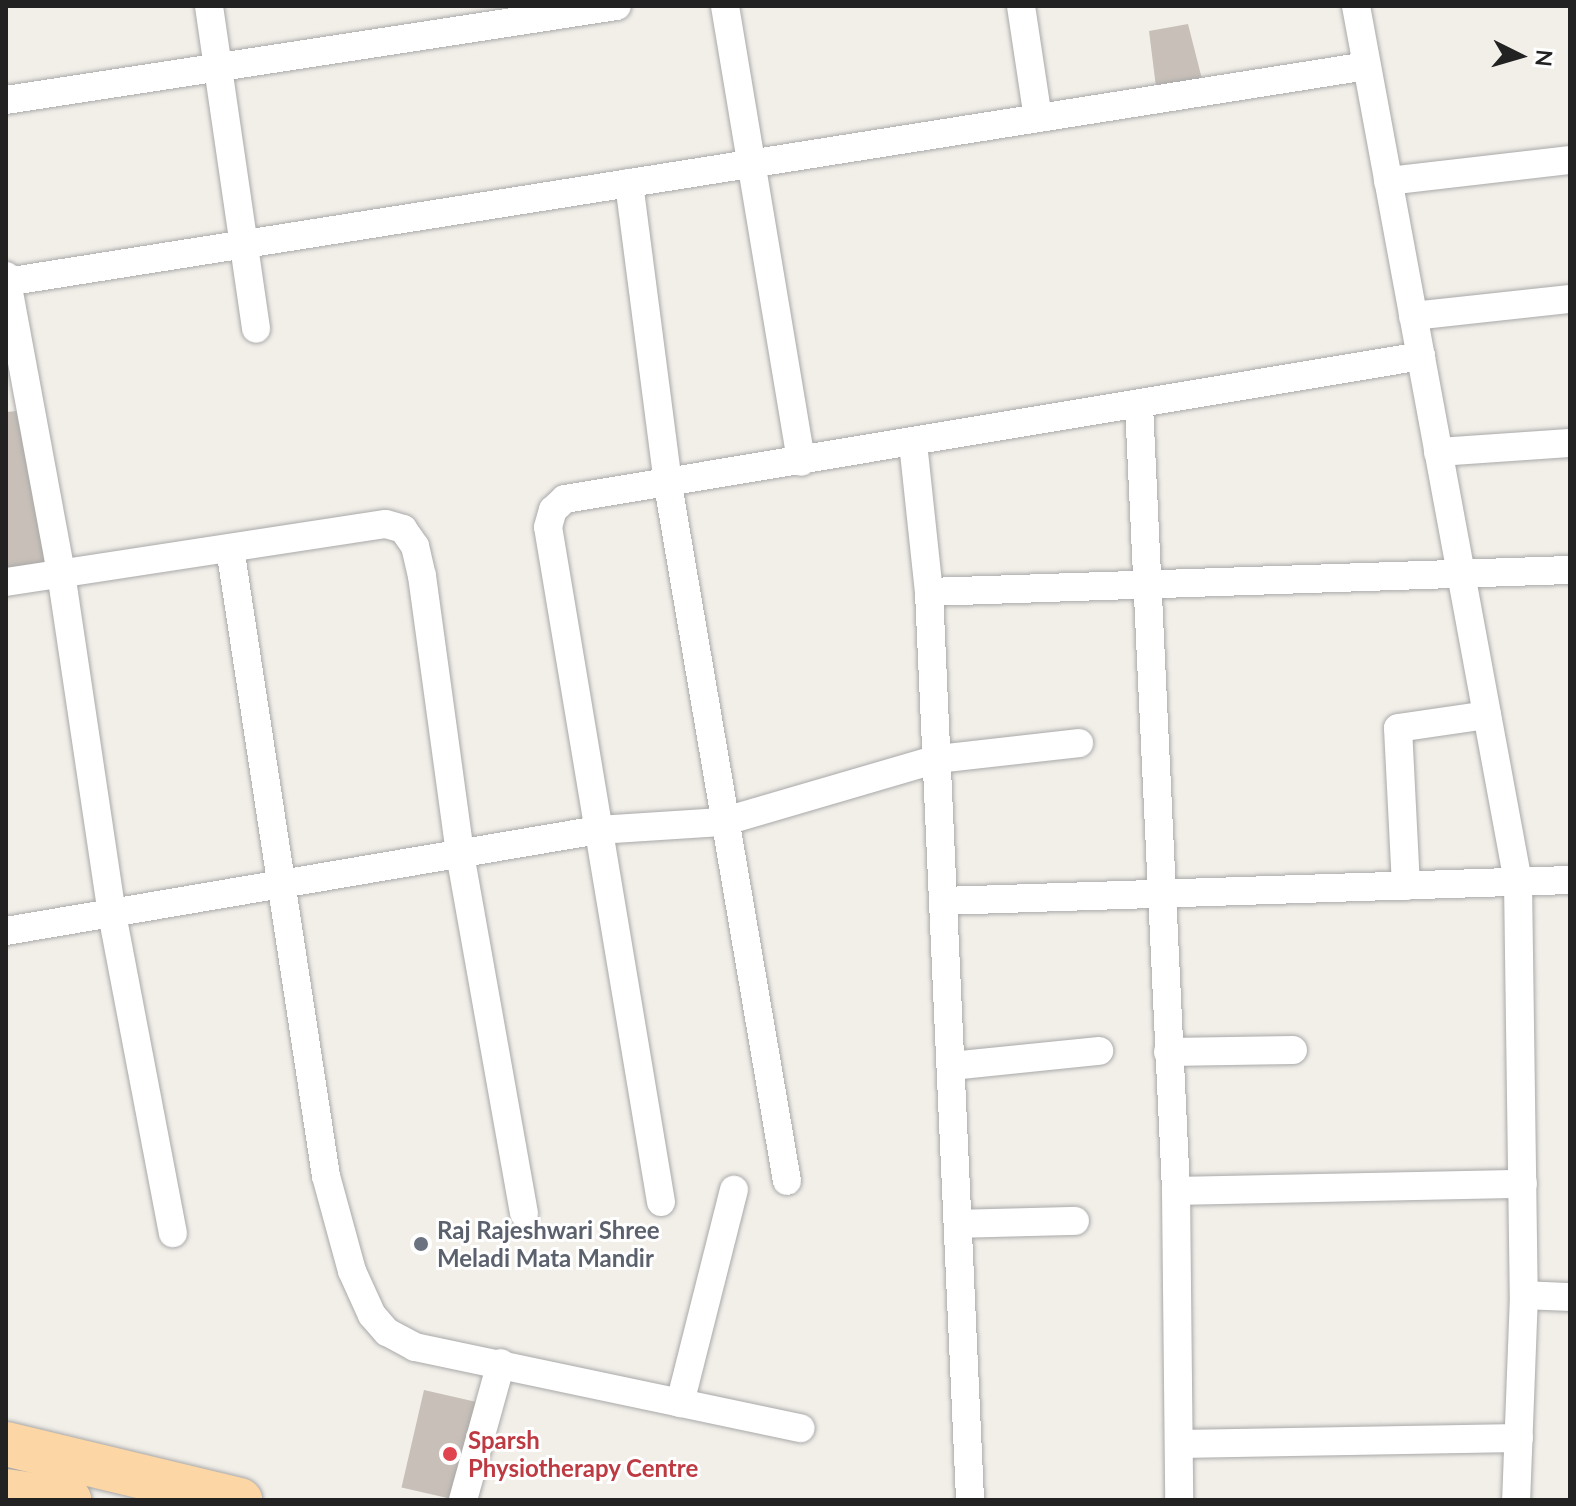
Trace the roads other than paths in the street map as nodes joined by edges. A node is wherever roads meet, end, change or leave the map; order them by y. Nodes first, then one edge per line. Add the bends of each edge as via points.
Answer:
1 (209, 6) edge
2 (617, 6) edge
3 (725, 6) edge
4 (1021, 6) edge
5 (1356, 6) edge
6 (1366, 66) junction
7 (218, 67) junction
8 (6, 100) edge
9 (1038, 118) junction
10 (1570, 160) edge
11 (753, 163) junction
12 (1388, 181) junction
13 (629, 183) junction
14 (244, 244) junction
15 (6, 280) edge
16 (1570, 299) edge
17 (1413, 316) junction
18 (256, 329) dead end
19 (1421, 356) junction
20 (1139, 405) junction
21 (913, 443) junction
22 (1570, 443) edge
23 (1438, 452) junction
24 (801, 462) junction
25 (668, 485) junction
26 (230, 548) junction
27 (1570, 570) edge
28 (61, 573) junction
29 (1460, 574) junction
30 (6, 582) edge
31 (1149, 584) junction
32 (929, 592) junction
33 (1487, 715) junction
34 (1079, 743) dead end
35 (937, 759) junction
36 (722, 822) junction
37 (598, 830) junction
38 (460, 854) junction
39 (1570, 880) edge
40 (1518, 882) junction
41 (282, 885) junction
42 (1406, 886) junction
43 (1160, 894) junction
44 (943, 901) junction
45 (112, 914) junction
46 (6, 931) edge
47 (1293, 1050) dead end
48 (1099, 1051) dead end
49 (1168, 1052) junction
50 (951, 1066) junction
51 (787, 1181) dead end
52 (1523, 1184) junction
53 (734, 1190) dead end
54 (1176, 1191) junction
55 (661, 1202) dead end
56 (524, 1213) dead end
57 (1075, 1221) dead end
58 (958, 1224) junction
59 (173, 1233) dead end
60 (1524, 1295) junction
61 (1570, 1297) edge
62 (501, 1363) junction
63 (680, 1403) junction
64 (801, 1428) dead end
65 (1519, 1438) junction
66 (6, 1444) edge
67 (1179, 1444) junction
68 (6, 1491) edge
69 (69, 1500) edge
70 (240, 1500) edge
71 (463, 1500) edge
72 (970, 1500) edge
73 (1179, 1500) edge
74 (1516, 1500) edge

1 - 7 street
2 - 7 street
3 - 11 street
4 - 9 street
5 - 6 street
6 - 9 street
6 - 12 street
7 - 8 street
7 - 14 street
9 - 11 street
10 - 12 street
11 - 13 street
11 - 24 street
12 - 17 street
13 - 14 street
13 - 25 street
14 - 15 street
14 - 18 street
15 - 28 street
16 - 17 street
17 - 19 street
19 - 20 street
19 - 23 street
20 - 21 street
20 - 31 street
21 - 24 street
21 - 32 street
22 - 23 street
23 - 29 street
24 - 25 street
25 - 36 street
25 - 37 street via 565,499 553,510 548,527
26 - 28 street
26 - 38 street via 386,524 403,529 415,546 422,576
26 - 41 street
27 - 29 street
28 - 30 street
28 - 45 street
29 - 31 street
29 - 33 street
31 - 32 street
31 - 43 street
32 - 35 street
33 - 40 street
33 - 42 street via 1398,728
34 - 35 street
35 - 36 street
35 - 44 street
36 - 37 street
36 - 51 street
37 - 38 street
37 - 55 street
38 - 41 street
38 - 56 street
39 - 40 street
40 - 42 street
40 - 52 street
41 - 45 street
41 - 62 street via 326,1176 347,1257 372,1315 387,1332 415,1347
42 - 43 street
43 - 44 street
43 - 49 street
44 - 50 street
45 - 46 street
45 - 59 street
47 - 49 street
48 - 50 street
49 - 54 street
50 - 58 street
52 - 54 street
52 - 60 street
53 - 63 street
54 - 67 street
57 - 58 street
58 - 72 street
60 - 61 street
60 - 65 street
62 - 63 street
62 - 71 street
63 - 64 street
65 - 67 street
65 - 74 street
66 - 70 main road
67 - 73 street
68 - 69 main road

